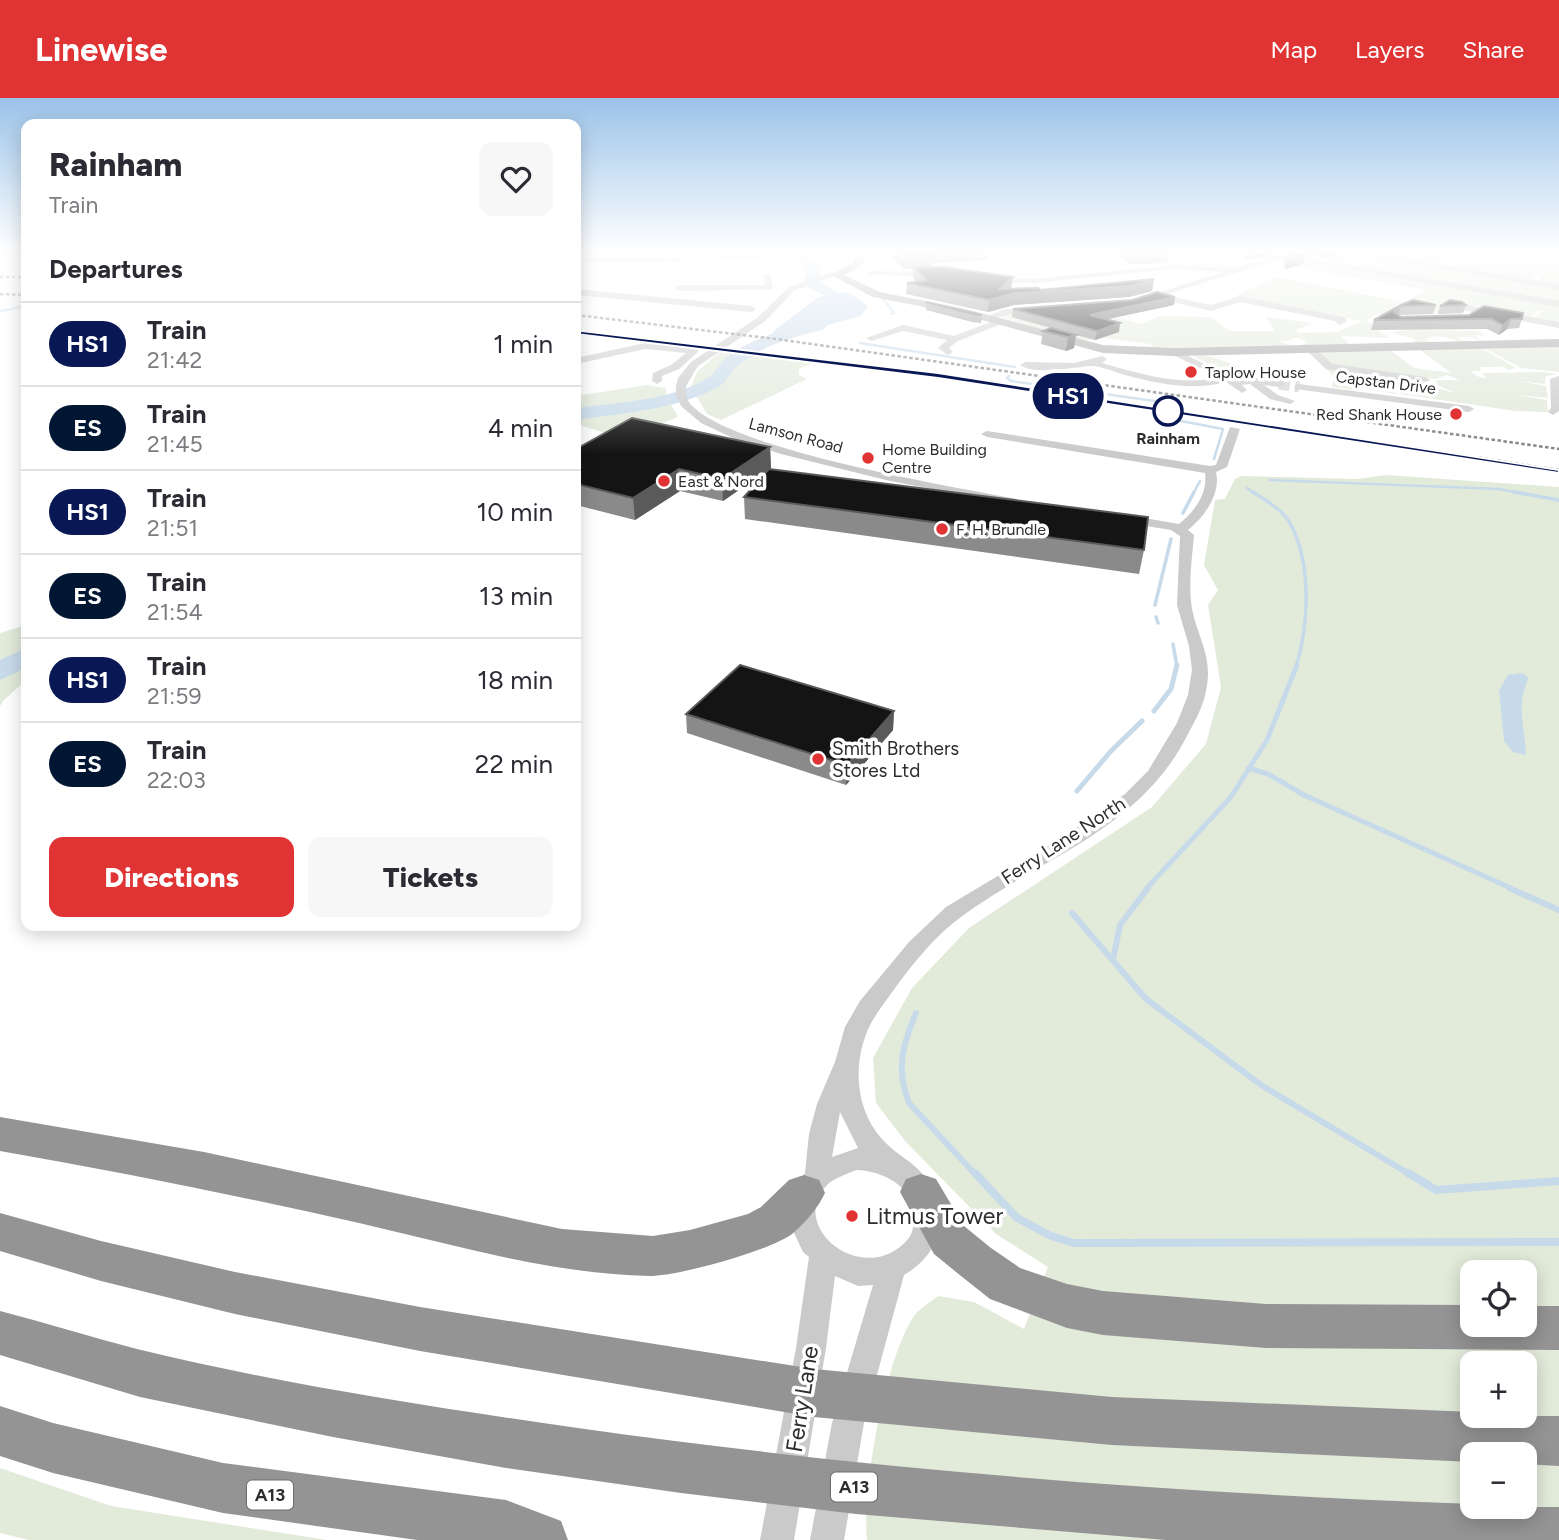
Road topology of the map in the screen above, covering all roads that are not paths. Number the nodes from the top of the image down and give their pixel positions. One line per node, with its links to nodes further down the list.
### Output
1 (760, 319): 23 (street)
2 (993, 319): 5 (main road)
3 (1340, 319): 6 (street)
4 (1529, 319): 7 (street)
5 (1001, 321): 9 (street); 12 (main road)
6 (1339, 321)
7 (1559, 325)
8 (871, 338): 9 (street)
9 (955, 339): 13 (street)
10 (1559, 343): 11 (main road)
11 (1309, 348): 14 (main road); 19 (street)
12 (1113, 350): 14 (main road); 16 (street)
13 (948, 352)
14 (1174, 352): 21 (street)
15 (581, 360): 23 (street)
16 (1092, 363): 17 (street); 21 (street)
17 (1025, 365)
18 (1559, 379): 25 (street)
19 (1425, 380)
20 (1252, 381): 21 (street); 22 (street); 26 (street)
21 (1235, 383)
22 (1279, 384)
23 (681, 386): 32 (street, Lamson Road)
24 (1299, 387): 27 (street, Capstan Drive)
25 (1558, 400): 28 (street)
26 (1290, 401)
27 (1469, 409)
28 (1553, 412)
29 (1234, 429): 31 (street)
30 (987, 434): 31 (street)
31 (1210, 470): 34 (street)
32 (1020, 503)
33 (1102, 515): 34 (street)
34 (1180, 529): 35 (street, Ferry Lane North)
35 (847, 1063): 37 (street, Ferry Lane North); 38 (street, Ferry Lane North)
36 (0, 1134): 38 (highway)
37 (907, 1179): 38 (street); 41 (street); 42 (highway)
38 (811, 1183): 40 (street)
39 (0, 1232): 45 (highway)
40 (823, 1256): 41 (street); 48 (street, Ferry Lane)
41 (892, 1268): 49 (street)
42 (1559, 1328)
43 (0, 1333): 46 (highway, A13)
44 (0, 1432): 47 (highway, A13)
45 (1559, 1441)
46 (1559, 1533)
47 (542, 1540)
48 (777, 1540)
49 (827, 1540)

